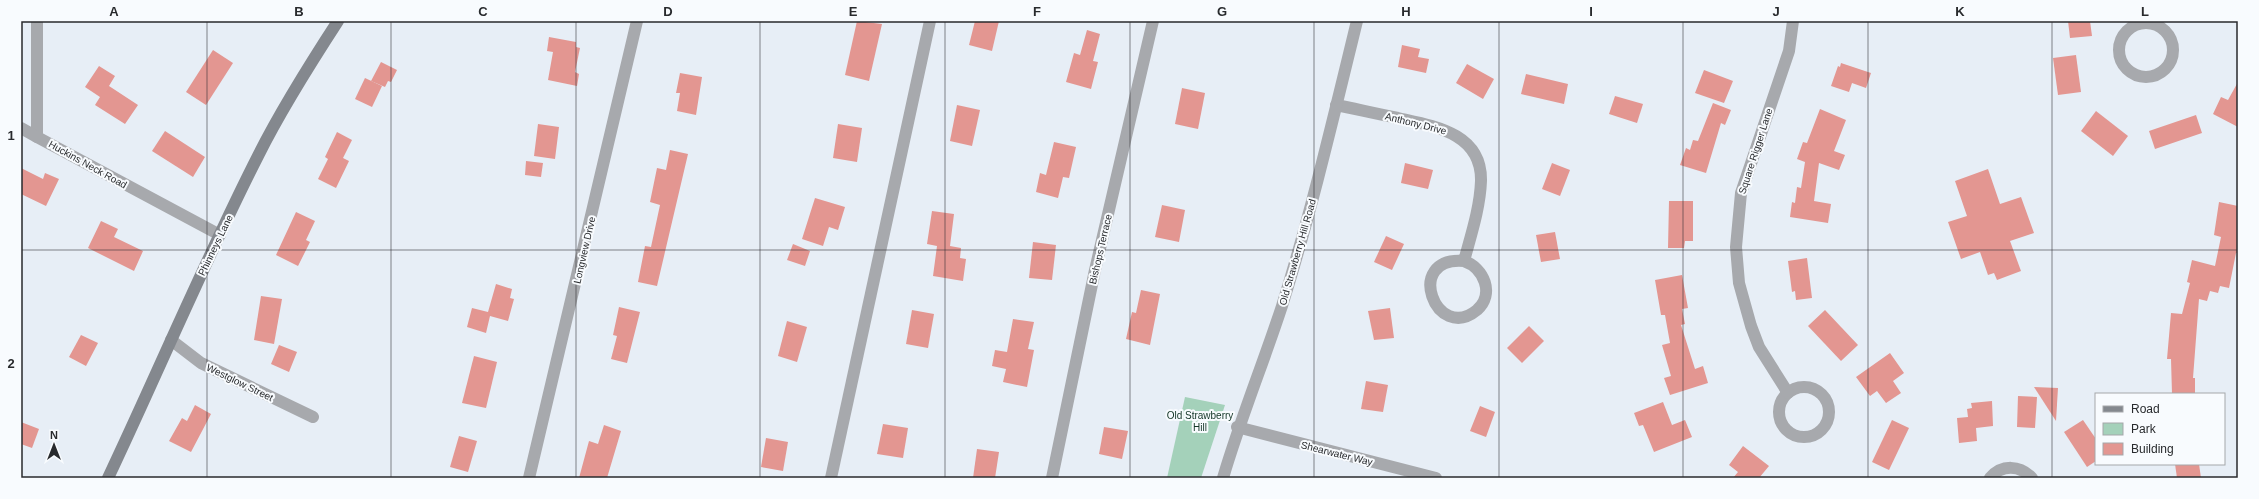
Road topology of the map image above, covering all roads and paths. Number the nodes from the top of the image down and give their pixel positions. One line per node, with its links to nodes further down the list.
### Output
1 (37, 21): 11 (street, Huckins Neck Road)
2 (338, 21): 12 (main road, Phinneys Lane)
3 (637, 21): 19 (street, Longview Drive)
4 (930, 21): 20 (street)
5 (1153, 21): 21 (street, Bishops Terrace)
6 (1357, 21): 9 (street, Old Strawberry Hill Road)
7 (1793, 21): 15 (street, Square Rigger Lane)
8 (2152, 22): 8 (street)
9 (1336, 105): 13 (street, Anthony Drive); 17 (street, Old Strawberry Hill Road)
10 (21, 128): 11 (street)
11 (37, 137): 12 (street, Huckins Neck Road)
12 (220, 235): 14 (main road, Phinneys Lane)
13 (1464, 261): 13 (street)
14 (171, 340): 16 (street, Westglow Street); 18 (main road, Phinneys Lane)
15 (1788, 393): 15 (street)
16 (313, 417)
17 (1237, 427): 22 (street, Old Strawberry Hill Road); 23 (street, Shearwater Way)
18 (108, 478)
19 (529, 478)
20 (831, 478)
21 (1052, 478)
22 (1223, 478)
23 (1436, 478)
24 (1990, 478): 25 (street)
25 (2032, 478)

